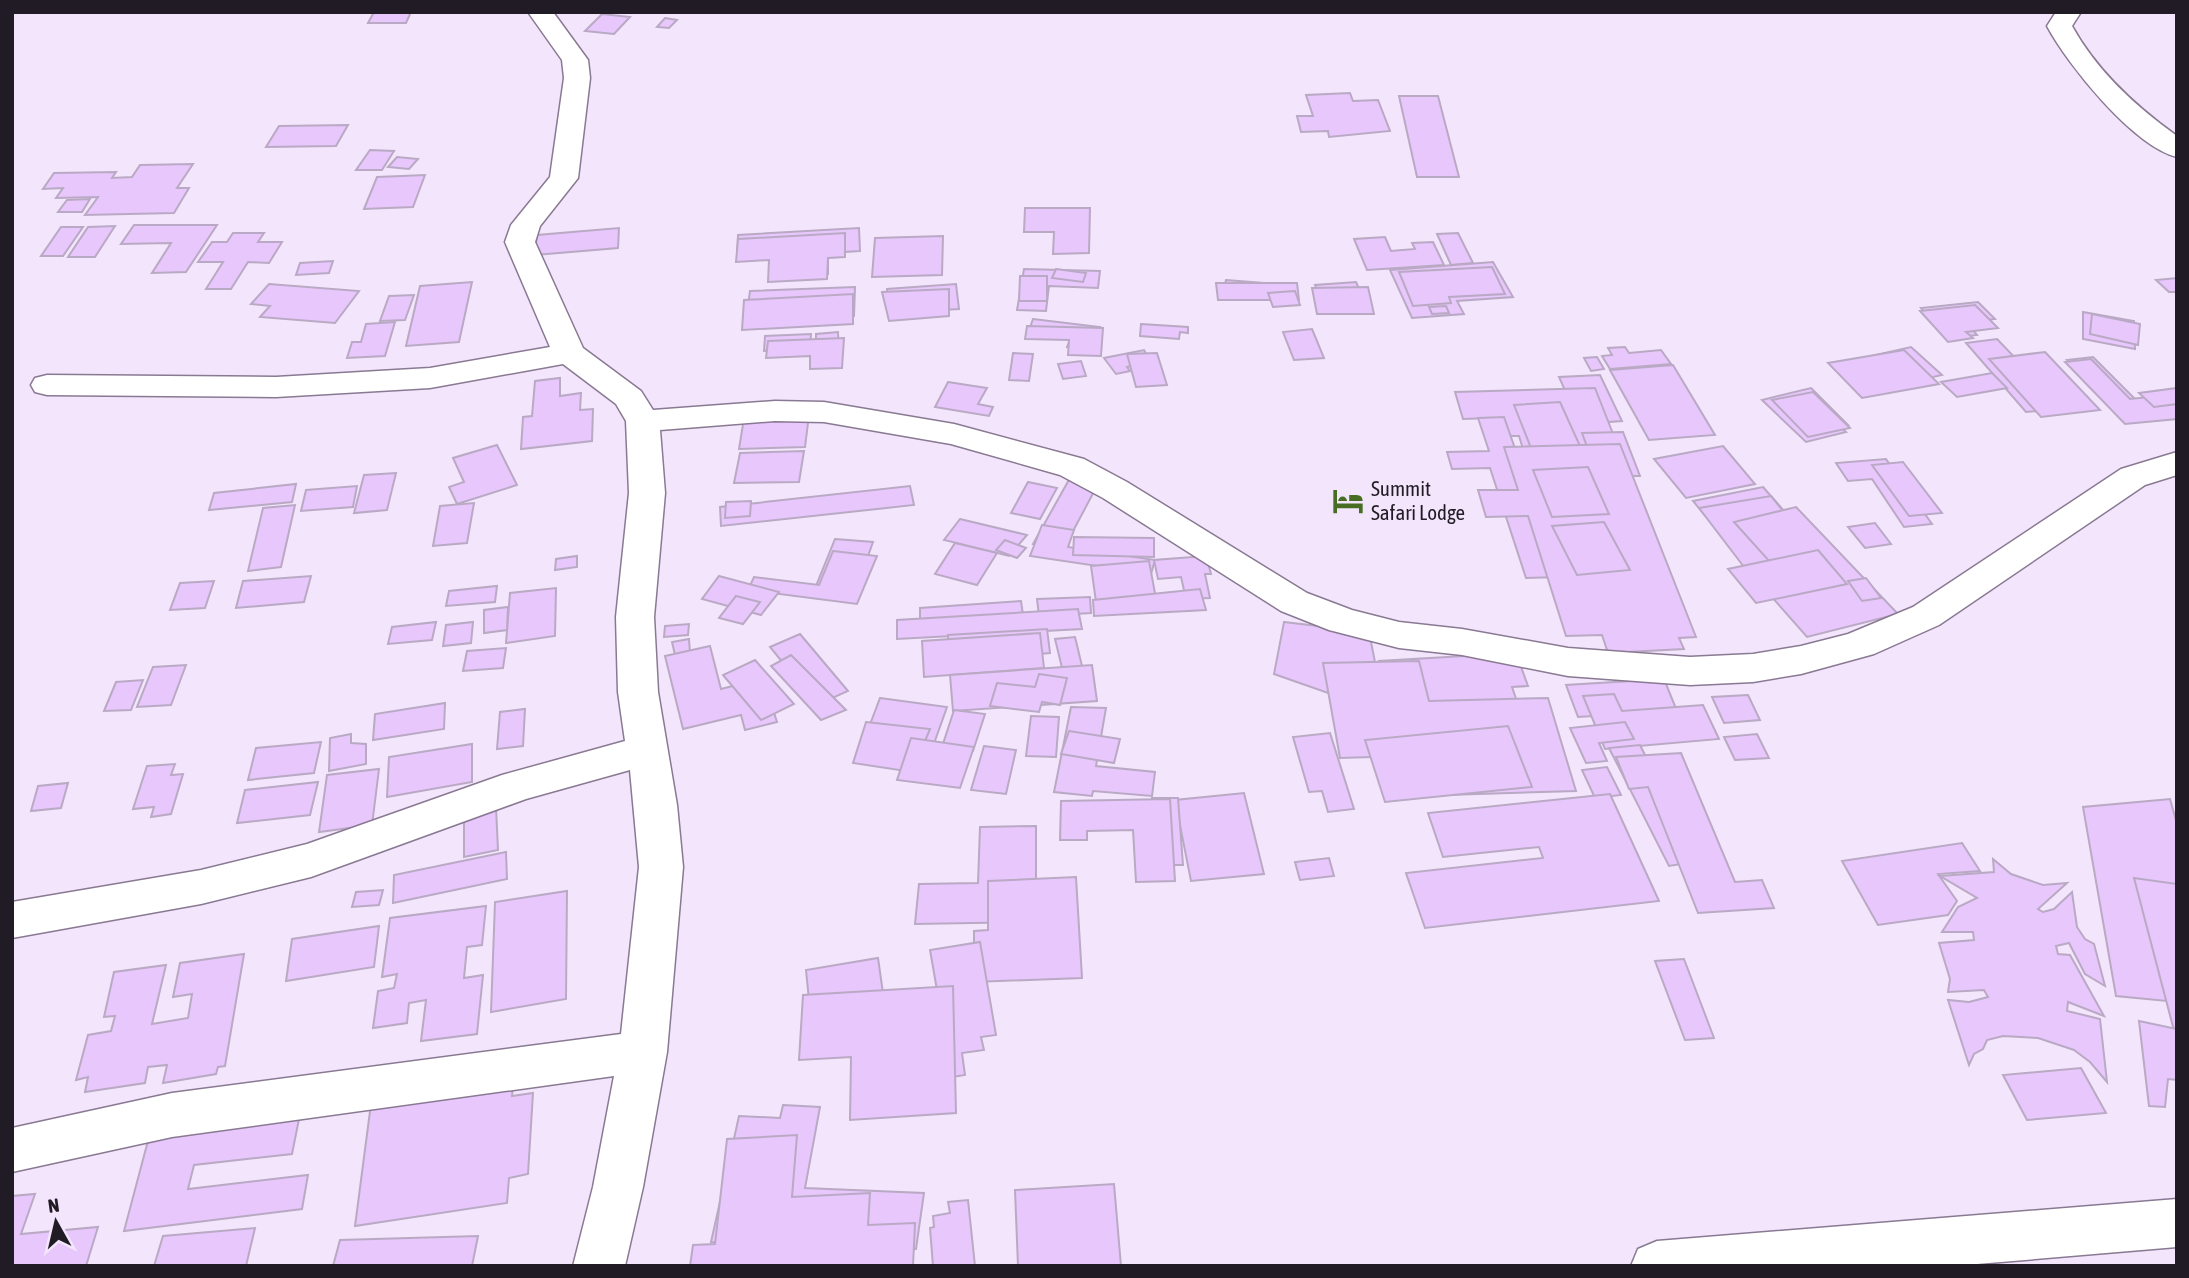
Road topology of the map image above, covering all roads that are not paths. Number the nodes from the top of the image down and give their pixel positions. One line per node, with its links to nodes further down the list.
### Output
1 (540, 12): 4 (street)
2 (2056, 18): 3 (street)
3 (2177, 149)
4 (569, 353): 5 (street); 6 (street)
5 (47, 386)
6 (643, 421): 7 (street); 8 (street)
7 (2177, 463)
8 (647, 750): 9 (street); 10 (street)
9 (12, 920)
10 (643, 1052): 11 (street); 13 (street)
11 (12, 1150)
12 (2177, 1223): 14 (street)
13 (599, 1266)
14 (1657, 1266)

